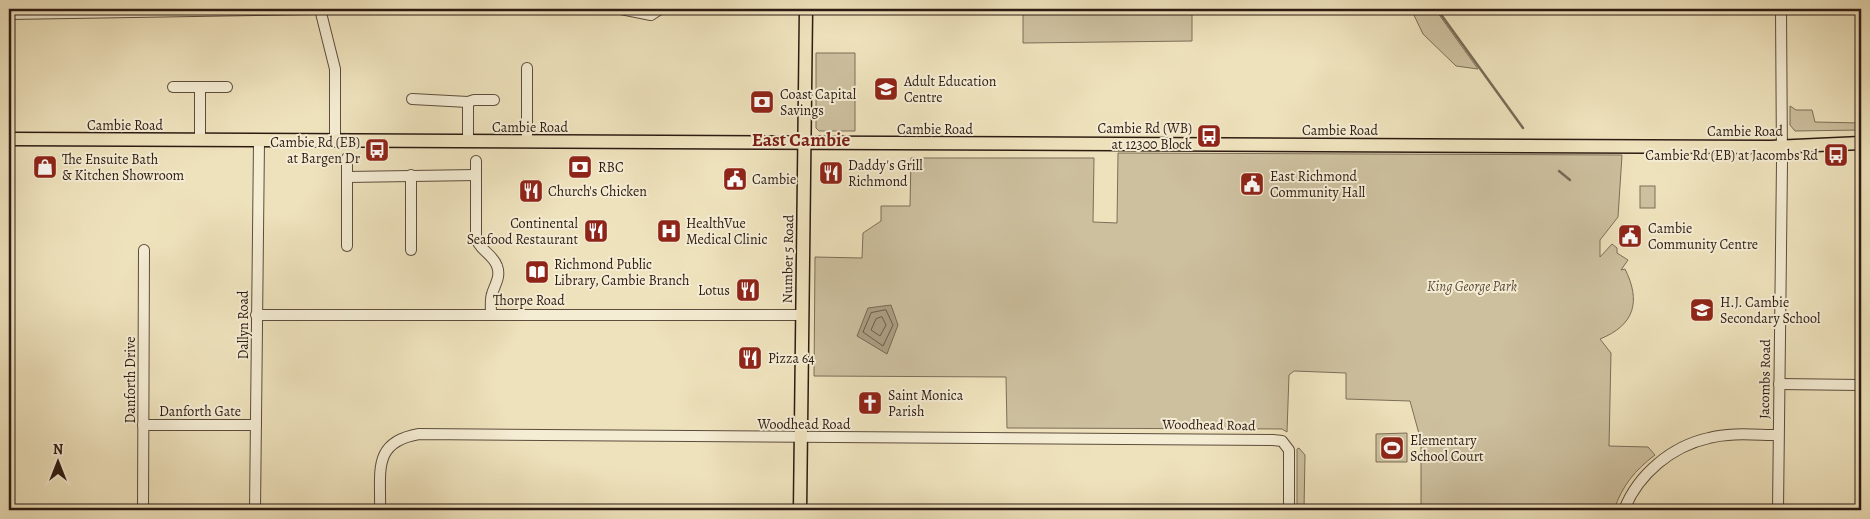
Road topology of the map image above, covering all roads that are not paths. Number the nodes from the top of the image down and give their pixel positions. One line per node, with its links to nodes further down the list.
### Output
1 (316, 9): 7 (street)
2 (320, 9): 19 (street)
3 (621, 9): 4 (street)
4 (660, 9)
5 (806, 9): 23 (main road, Number 5 Road)
6 (1781, 9): 24 (street, Jacombs Road)
7 (26, 12): 8 (street)
8 (9, 14)
9 (527, 68): 21 (street)
10 (173, 87): 11 (street)
11 (200, 87): 12 (street); 17 (street)
12 (227, 87)
13 (412, 99): 15 (street)
14 (494, 100): 15 (street)
15 (468, 102): 20 (street)
16 (9, 140): 17 (main road, Cambie Road)
17 (200, 140): 18 (main road, Cambie Road)
18 (259, 141): 19 (main road, Cambie Road); 34 (street, Dallyn Road)
19 (335, 141): 20 (main road, Cambie Road)
20 (468, 141): 21 (main road, Cambie Road)
21 (527, 142): 23 (main road, Cambie Road)
22 (1861, 143): 24 (main road, Cambie Road)
23 (805, 144): 24 (main road, Cambie Road); 35 (main road, Number 5 Road)
24 (1782, 147): 36 (street, Jacombs Road)
25 (347, 158): 29 (street)
26 (476, 161): 28 (street)
27 (411, 175): 28 (street); 29 (street); 32 (street)
28 (476, 176): 33 (street)
29 (347, 177): 30 (street)
30 (347, 246)
31 (144, 250): 38 (street, Danforth Drive)
32 (411, 250)
33 (491, 314): 34 (street, Thorpe Road); 35 (street, Thorpe Road)
34 (256, 315): 39 (street, Dallyn Road)
35 (802, 315): 41 (main road, Number 5 Road)
36 (1779, 384): 37 (street); 40 (street, Jacombs Road)
37 (1861, 385)
38 (143, 425): 39 (street, Danforth Gate); 42 (street, Danforth Drive)
39 (256, 425): 43 (street, Dallyn Road)
40 (1778, 435): 47 (street); 48 (street, Jacombs Road)
41 (802, 438): 44 (street, Woodhead Road); 45 (main road, Number 5 Road); 46 (street, Woodhead Road)
42 (143, 510)
43 (255, 510)
44 (380, 510)
45 (800, 510)
46 (1289, 510)
47 (1624, 510)
48 (1778, 510)

